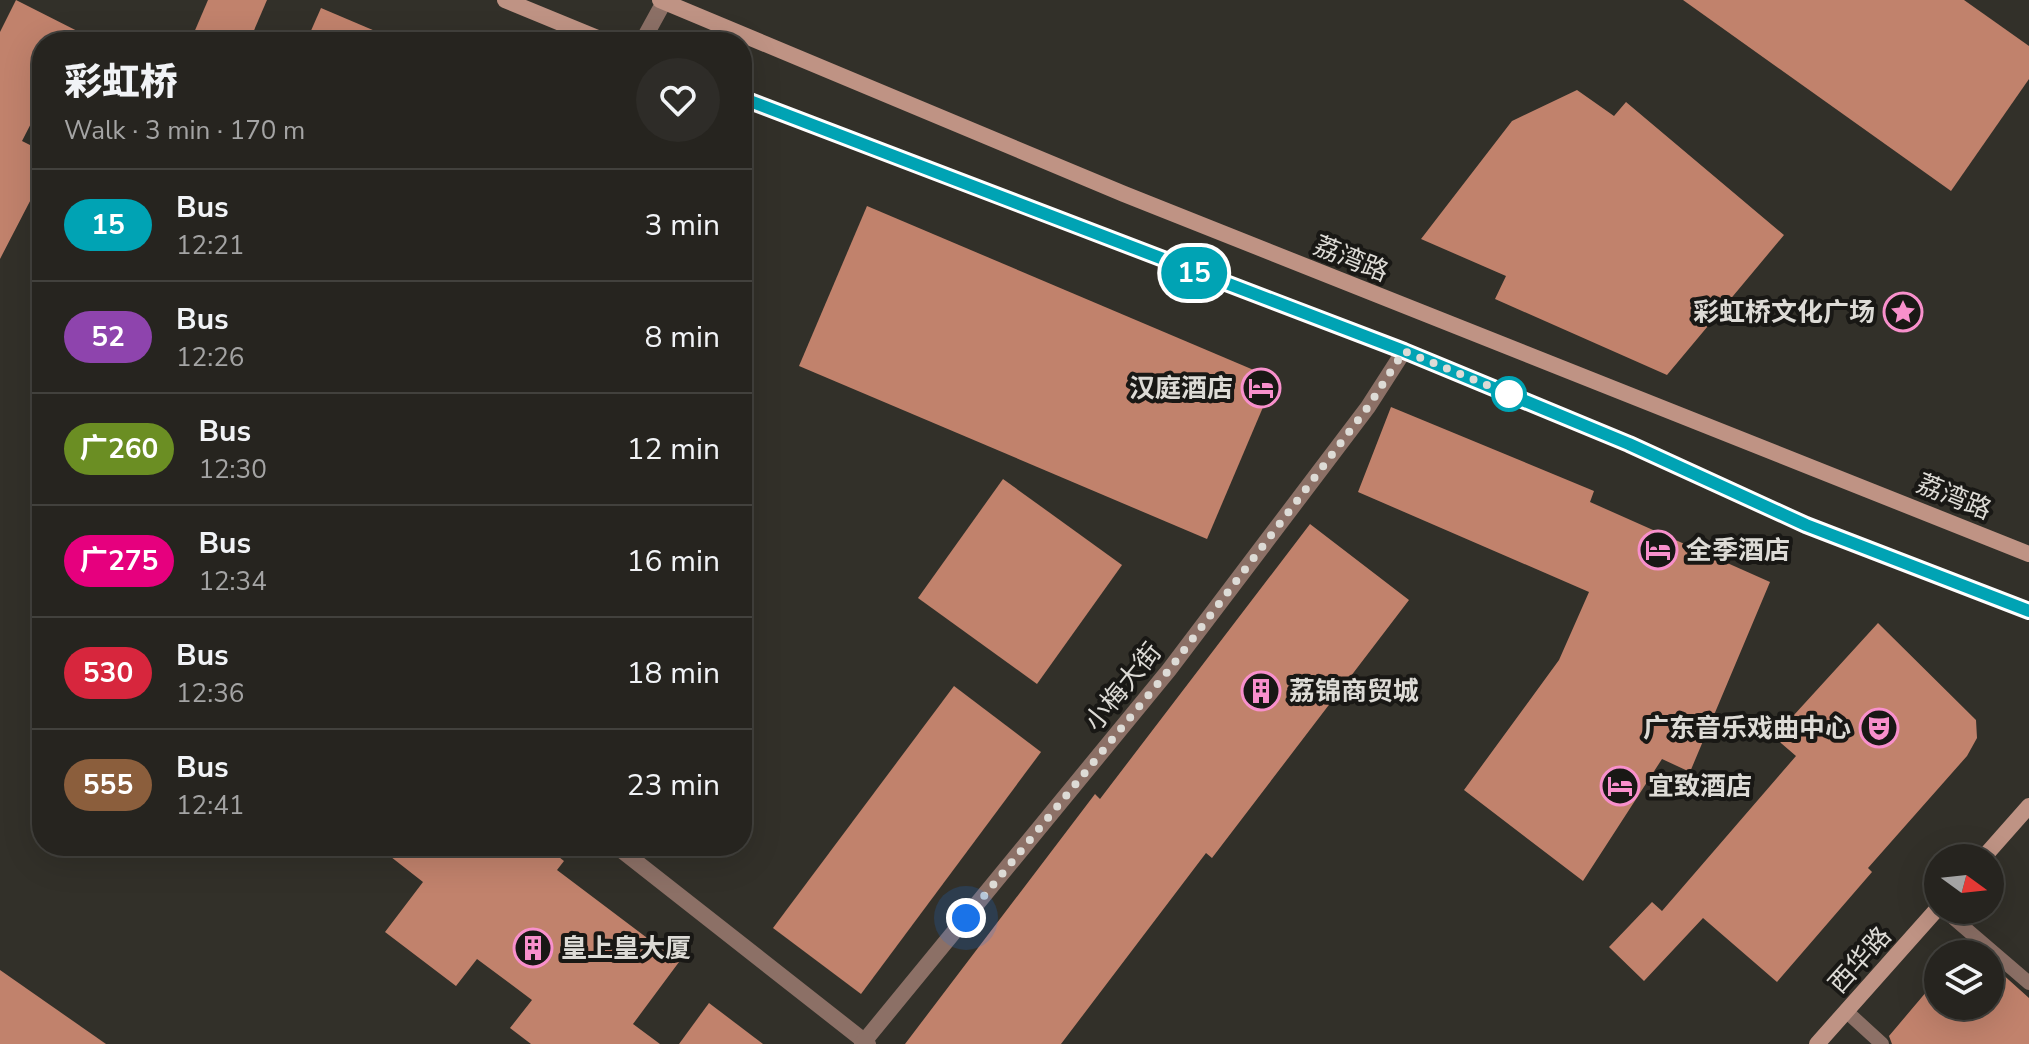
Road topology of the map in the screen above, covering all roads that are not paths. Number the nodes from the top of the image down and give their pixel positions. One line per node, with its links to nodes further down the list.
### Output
1 (505, 0): 3 (main road)
2 (662, 1): 4 (street); 5 (main road, 荔湾路)
3 (583, 32)
4 (647, 32)
5 (736, 32)
6 (752, 39): 9 (main road, 荔湾路)
7 (752, 102): 8 (main road)
8 (1404, 351): 10 (main road); 18 (street, 小梅大街)
9 (2029, 554)
10 (2029, 611)
11 (2029, 806): 12 (main road)
12 (1995, 844)
13 (629, 856): 18 (street)
14 (1927, 924): 17 (main road, 西华路)
15 (1959, 924): 16 (lane)
16 (2029, 983)
17 (1846, 1011): 19 (main road, 西华路); 20 (lane)
18 (865, 1043)
19 (1817, 1044)
20 (1882, 1044)

